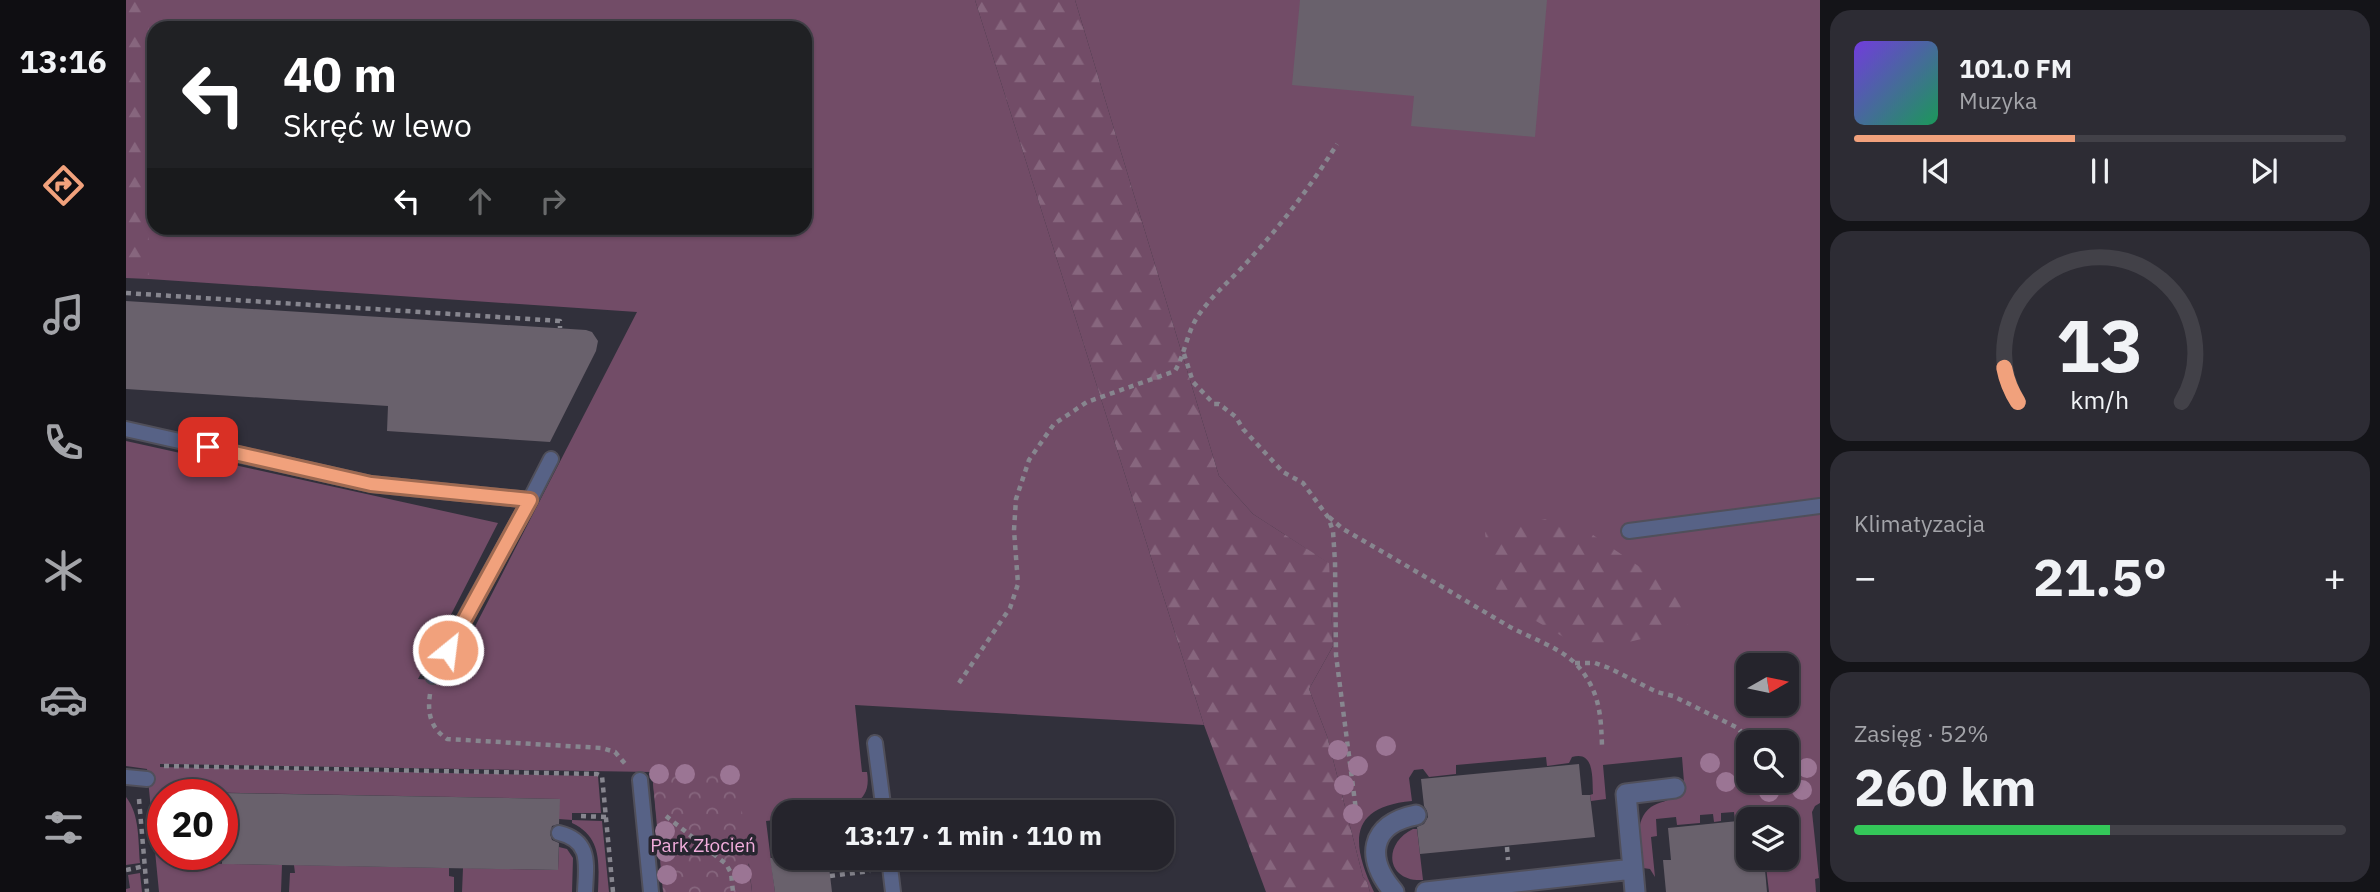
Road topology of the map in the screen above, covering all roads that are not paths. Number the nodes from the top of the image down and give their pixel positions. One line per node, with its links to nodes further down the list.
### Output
1 (126, 429): 3 (lane)
2 (551, 459): 3 (lane)
3 (530, 500): 6 (lane)
4 (1820, 506): 5 (lane)
5 (1629, 531)
6 (433, 676)
7 (875, 743): 10 (lane)
8 (640, 780): 16 (lane)
9 (1675, 788): 13 (street)
10 (882, 800)
11 (1416, 815): 18 (street)
12 (559, 833): 15 (lane)
13 (1633, 869): 19 (street); 20 (street)
14 (890, 870): 17 (lane)
15 (585, 892)
16 (651, 892)
17 (893, 892)
18 (1394, 892)
19 (1426, 892)
20 (1635, 892)

